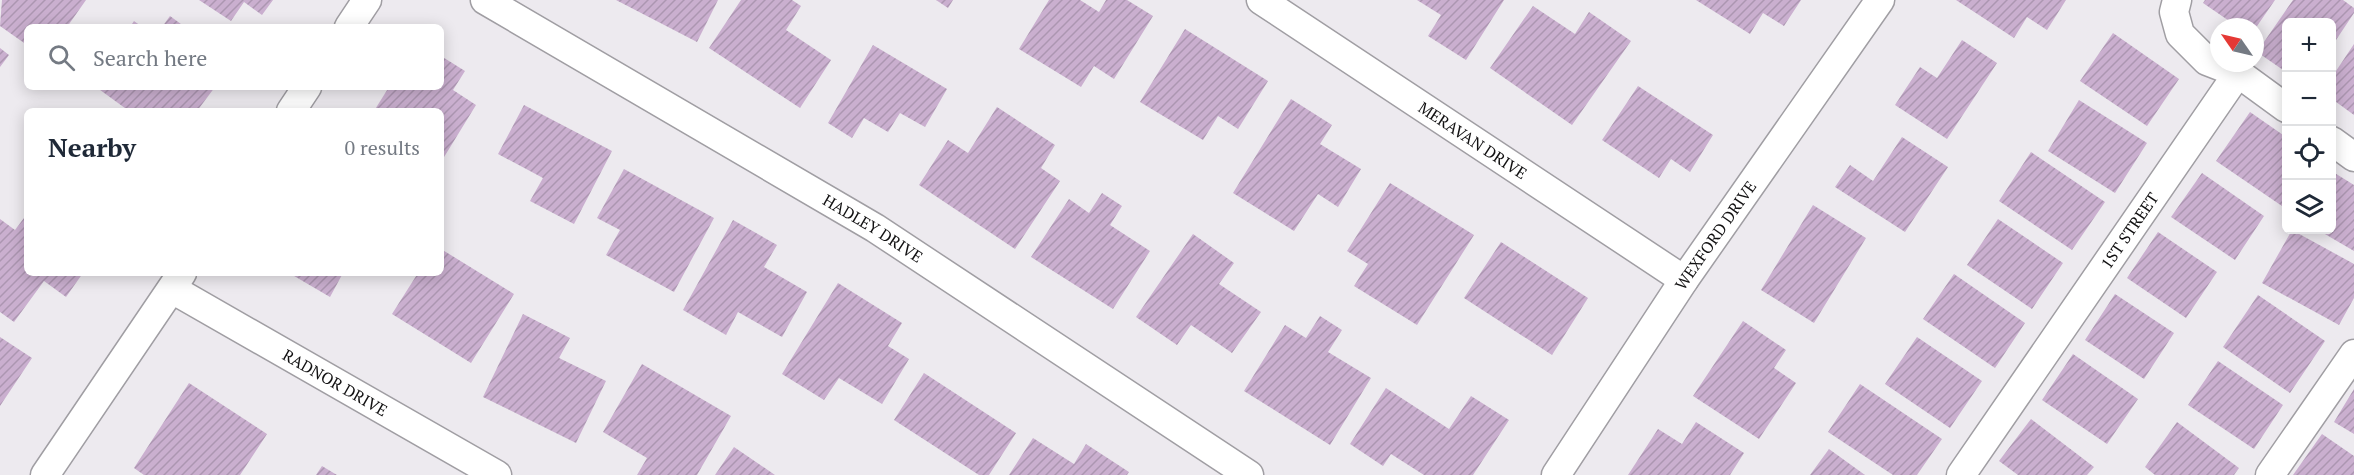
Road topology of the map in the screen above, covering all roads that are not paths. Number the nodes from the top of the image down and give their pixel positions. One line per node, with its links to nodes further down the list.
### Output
1 (367, 0): 6 (street)
2 (485, 0): 18 (street, HADLEY DRIVE)
3 (1261, 0): 13 (street, MERAVAN DRIVE)
4 (1880, 0): 13 (street, WEXFORD DRIVE)
5 (2177, 0): 7 (street)
6 (351, 24)
7 (2238, 73): 9 (street); 20 (street, 1ST STREET)
8 (305, 90): 10 (street)
9 (2282, 105)
10 (293, 108)
11 (2336, 144): 12 (street)
12 (2354, 157)
13 (1684, 280): 19 (street, WEXFORD DRIVE)
14 (177, 281): 16 (street); 17 (street, RADNOR DRIVE)
15 (2354, 354): 21 (street)
16 (45, 475)
17 (497, 475)
18 (1249, 475)
19 (1556, 475)
20 (1961, 475)
21 (2270, 475)

